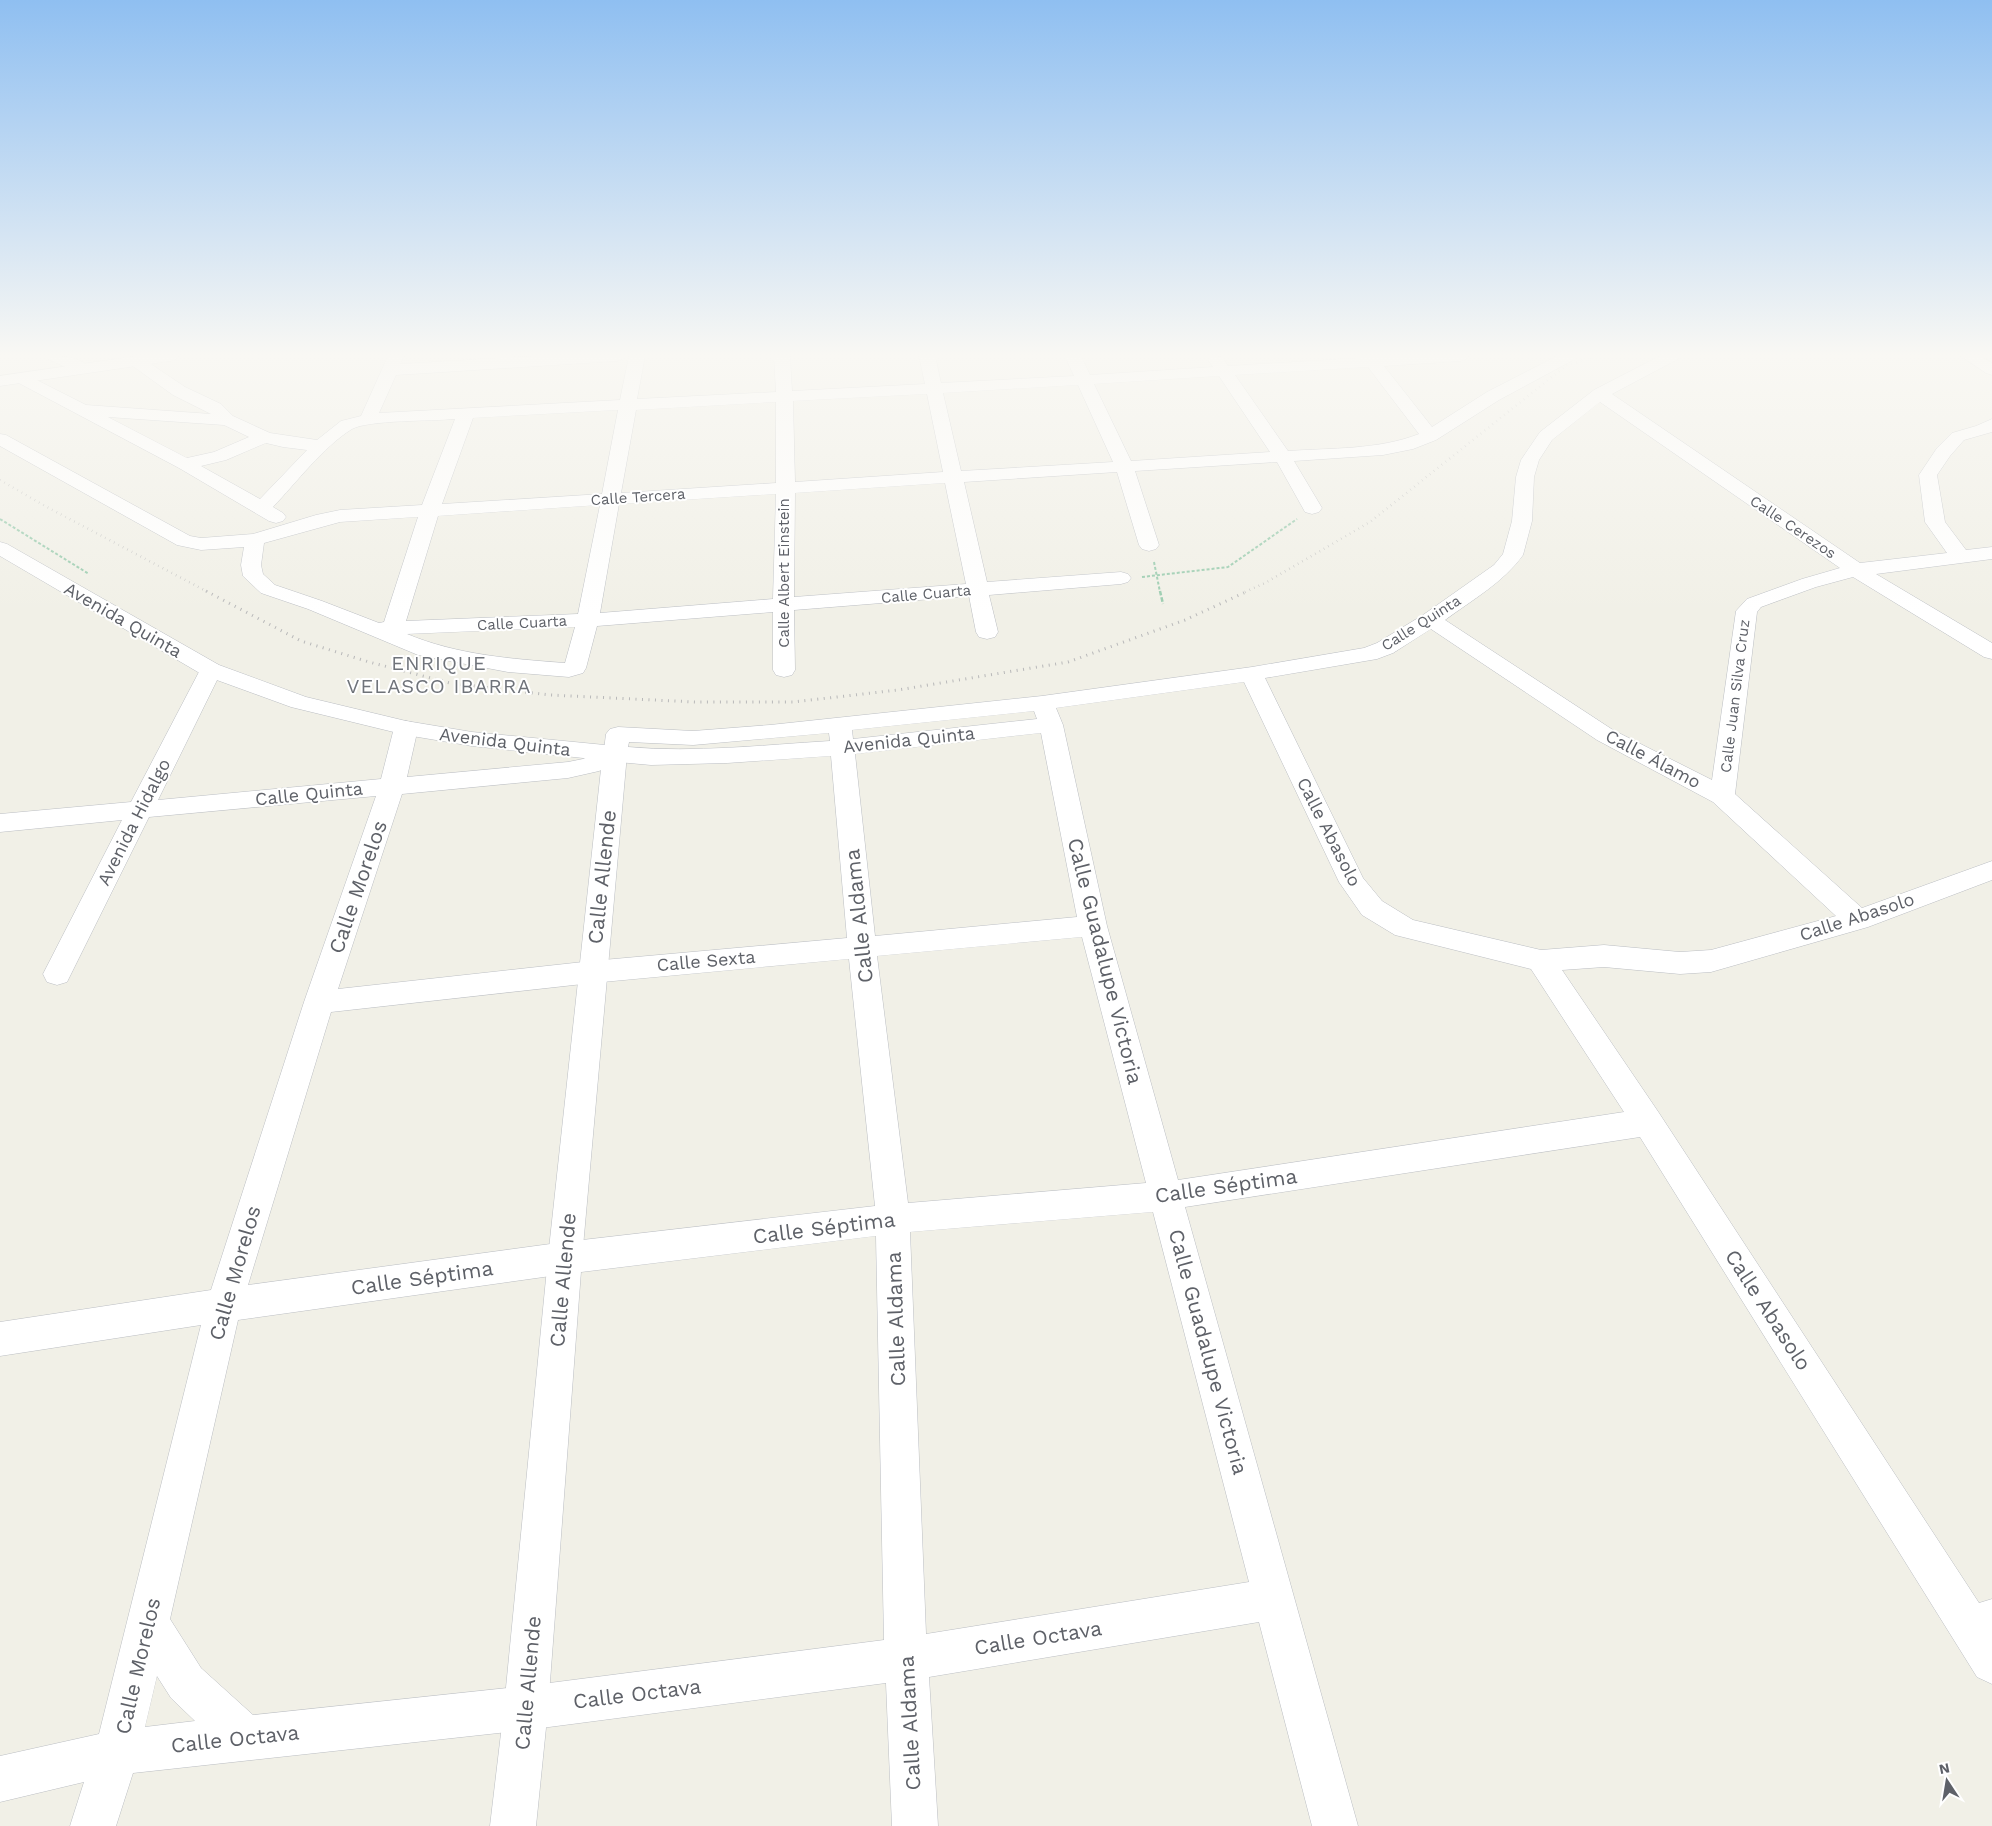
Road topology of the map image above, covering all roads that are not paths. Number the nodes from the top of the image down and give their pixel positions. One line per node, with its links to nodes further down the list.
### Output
1 (4, 441): 27 (street)
2 (142, 441): 18 (street)
3 (254, 441): 18 (street)
4 (279, 441): 16 (street)
5 (327, 441): 16 (street)
6 (456, 441): 25 (street)
7 (621, 441): 22 (street)
8 (785, 441): 21 (street, Calle Albert Einstein)
9 (944, 441): 20 (street)
10 (1113, 441): 19 (street)
11 (1272, 441): 17 (street)
12 (1417, 441): 17 (street, Calle Tercera)
13 (1543, 441): 37 (street, Calle Quinta)
14 (1669, 441): 32 (street, Calle Cerezos)
15 (1952, 441): 31 (street)
16 (321, 446): 23 (street)
17 (1283, 457): 19 (street, Calle Tercera); 24 (street)
18 (185, 464): 23 (street)
19 (1124, 466): 20 (street, Calle Tercera); 28 (street)
20 (952, 477): 21 (street, Calle Tercera); 34 (street)
21 (785, 487): 22 (street, Calle Tercera); 35 (street, Calle Albert Einstein)
22 (611, 499): 25 (street, Calle Tercera); 36 (street)
23 (262, 508): 26 (street)
24 (1312, 508)
25 (430, 510): 26 (street, Calle Tercera); 38 (street)
26 (323, 519): 27 (street, Calle Tercera)
27 (255, 540): 38 (street, Calle Cuarta)
28 (1149, 545)
29 (0, 548): 41 (street, Avenida Quinta)
30 (1988, 556): 31 (street, Calle Juan Silva Cruz)
31 (1961, 557): 32 (street, Calle Juan Silva Cruz)
32 (1856, 570): 40 (street, Calle Cerezos); 49 (street, Calle Juan Silva Cruz)
33 (1120, 578): 34 (street, Calle Cuarta)
34 (977, 590): 35 (street, Calle Cuarta); 39 (street)
35 (782, 605): 36 (street, Calle Cuarta); 42 (street, Calle Albert Einstein)
36 (588, 620): 38 (street, Calle Cuarta); 38 (street)
37 (1431, 620): 43 (street, Calle Quinta); 49 (street, Calle Álamo)
38 (383, 629)
39 (987, 632)
40 (1992, 652)
41 (211, 670): 45 (street, Avenida Quinta); 50 (street, Avenida Hidalgo)
42 (784, 670)
43 (1252, 674): 44 (street, Calle Quinta); 56 (street, Calle Abasolo)
44 (1046, 714): 46 (street, Avenida Quinta); 54 (street, Calle Guadalupe Victoria)
45 (406, 728): 47 (street, Avenida Quinta); 48 (street, Calle Morelos)
46 (841, 736): 47 (street, Avenida Quinta); 55 (street, Calle Aldama)
47 (616, 744): 48 (street, Calle Quinta); 57 (street, Calle Allende)
48 (392, 786): 50 (street, Calle Quinta); 59 (street, Calle Morelos)
49 (1722, 796): 53 (street, Calle Álamo)
50 (139, 810): 51 (street, Calle Quinta); 58 (street, Avenida Hidalgo)
51 (0, 823)
52 (1992, 870): 53 (street, Calle Abasolo)
53 (1858, 920): 56 (street, Calle Abasolo)
54 (1093, 926): 55 (street, Calle Sexta); 61 (street, Calle Guadalupe Victoria)
55 (862, 946): 57 (street, Calle Sexta); 62 (street, Calle Aldama)
56 (1541, 961): 60 (street, Calle Abasolo)
57 (592, 972): 59 (street, Calle Sexta); 63 (street, Calle Allende)
58 (57, 974)
59 (319, 1002): 64 (street, Calle Morelos)
60 (1648, 1122): 61 (street, Calle Séptima); 68 (street, Calle Abasolo)
61 (1165, 1196): 62 (street, Calle Séptima); 66 (street, Calle Guadalupe Victoria)
62 (893, 1219): 63 (street, Calle Séptima); 69 (street, Calle Aldama)
63 (565, 1258): 64 (street, Calle Séptima); 71 (street, Calle Allende)
64 (224, 1304): 65 (street, Calle Séptima); 67 (street, Calle Morelos)
65 (0, 1339)
66 (1274, 1599): 69 (street, Calle Octava); 78 (street, Calle Guadalupe Victoria)
67 (148, 1623): 72 (street); 73 (street, Calle Morelos)
68 (1981, 1623): 70 (street, Calle Abasolo)
69 (906, 1659): 71 (street, Calle Octava); 77 (street, Calle Aldama)
70 (1992, 1662)
71 (526, 1708): 72 (street, Calle Octava); 76 (street, Calle Allende)
72 (245, 1738): 73 (street, Calle Octava)
73 (117, 1752): 74 (street, Calle Octava); 75 (street, Calle Morelos)
74 (0, 1779)
75 (93, 1826)
76 (514, 1826)
77 (914, 1826)
78 (1335, 1826)

